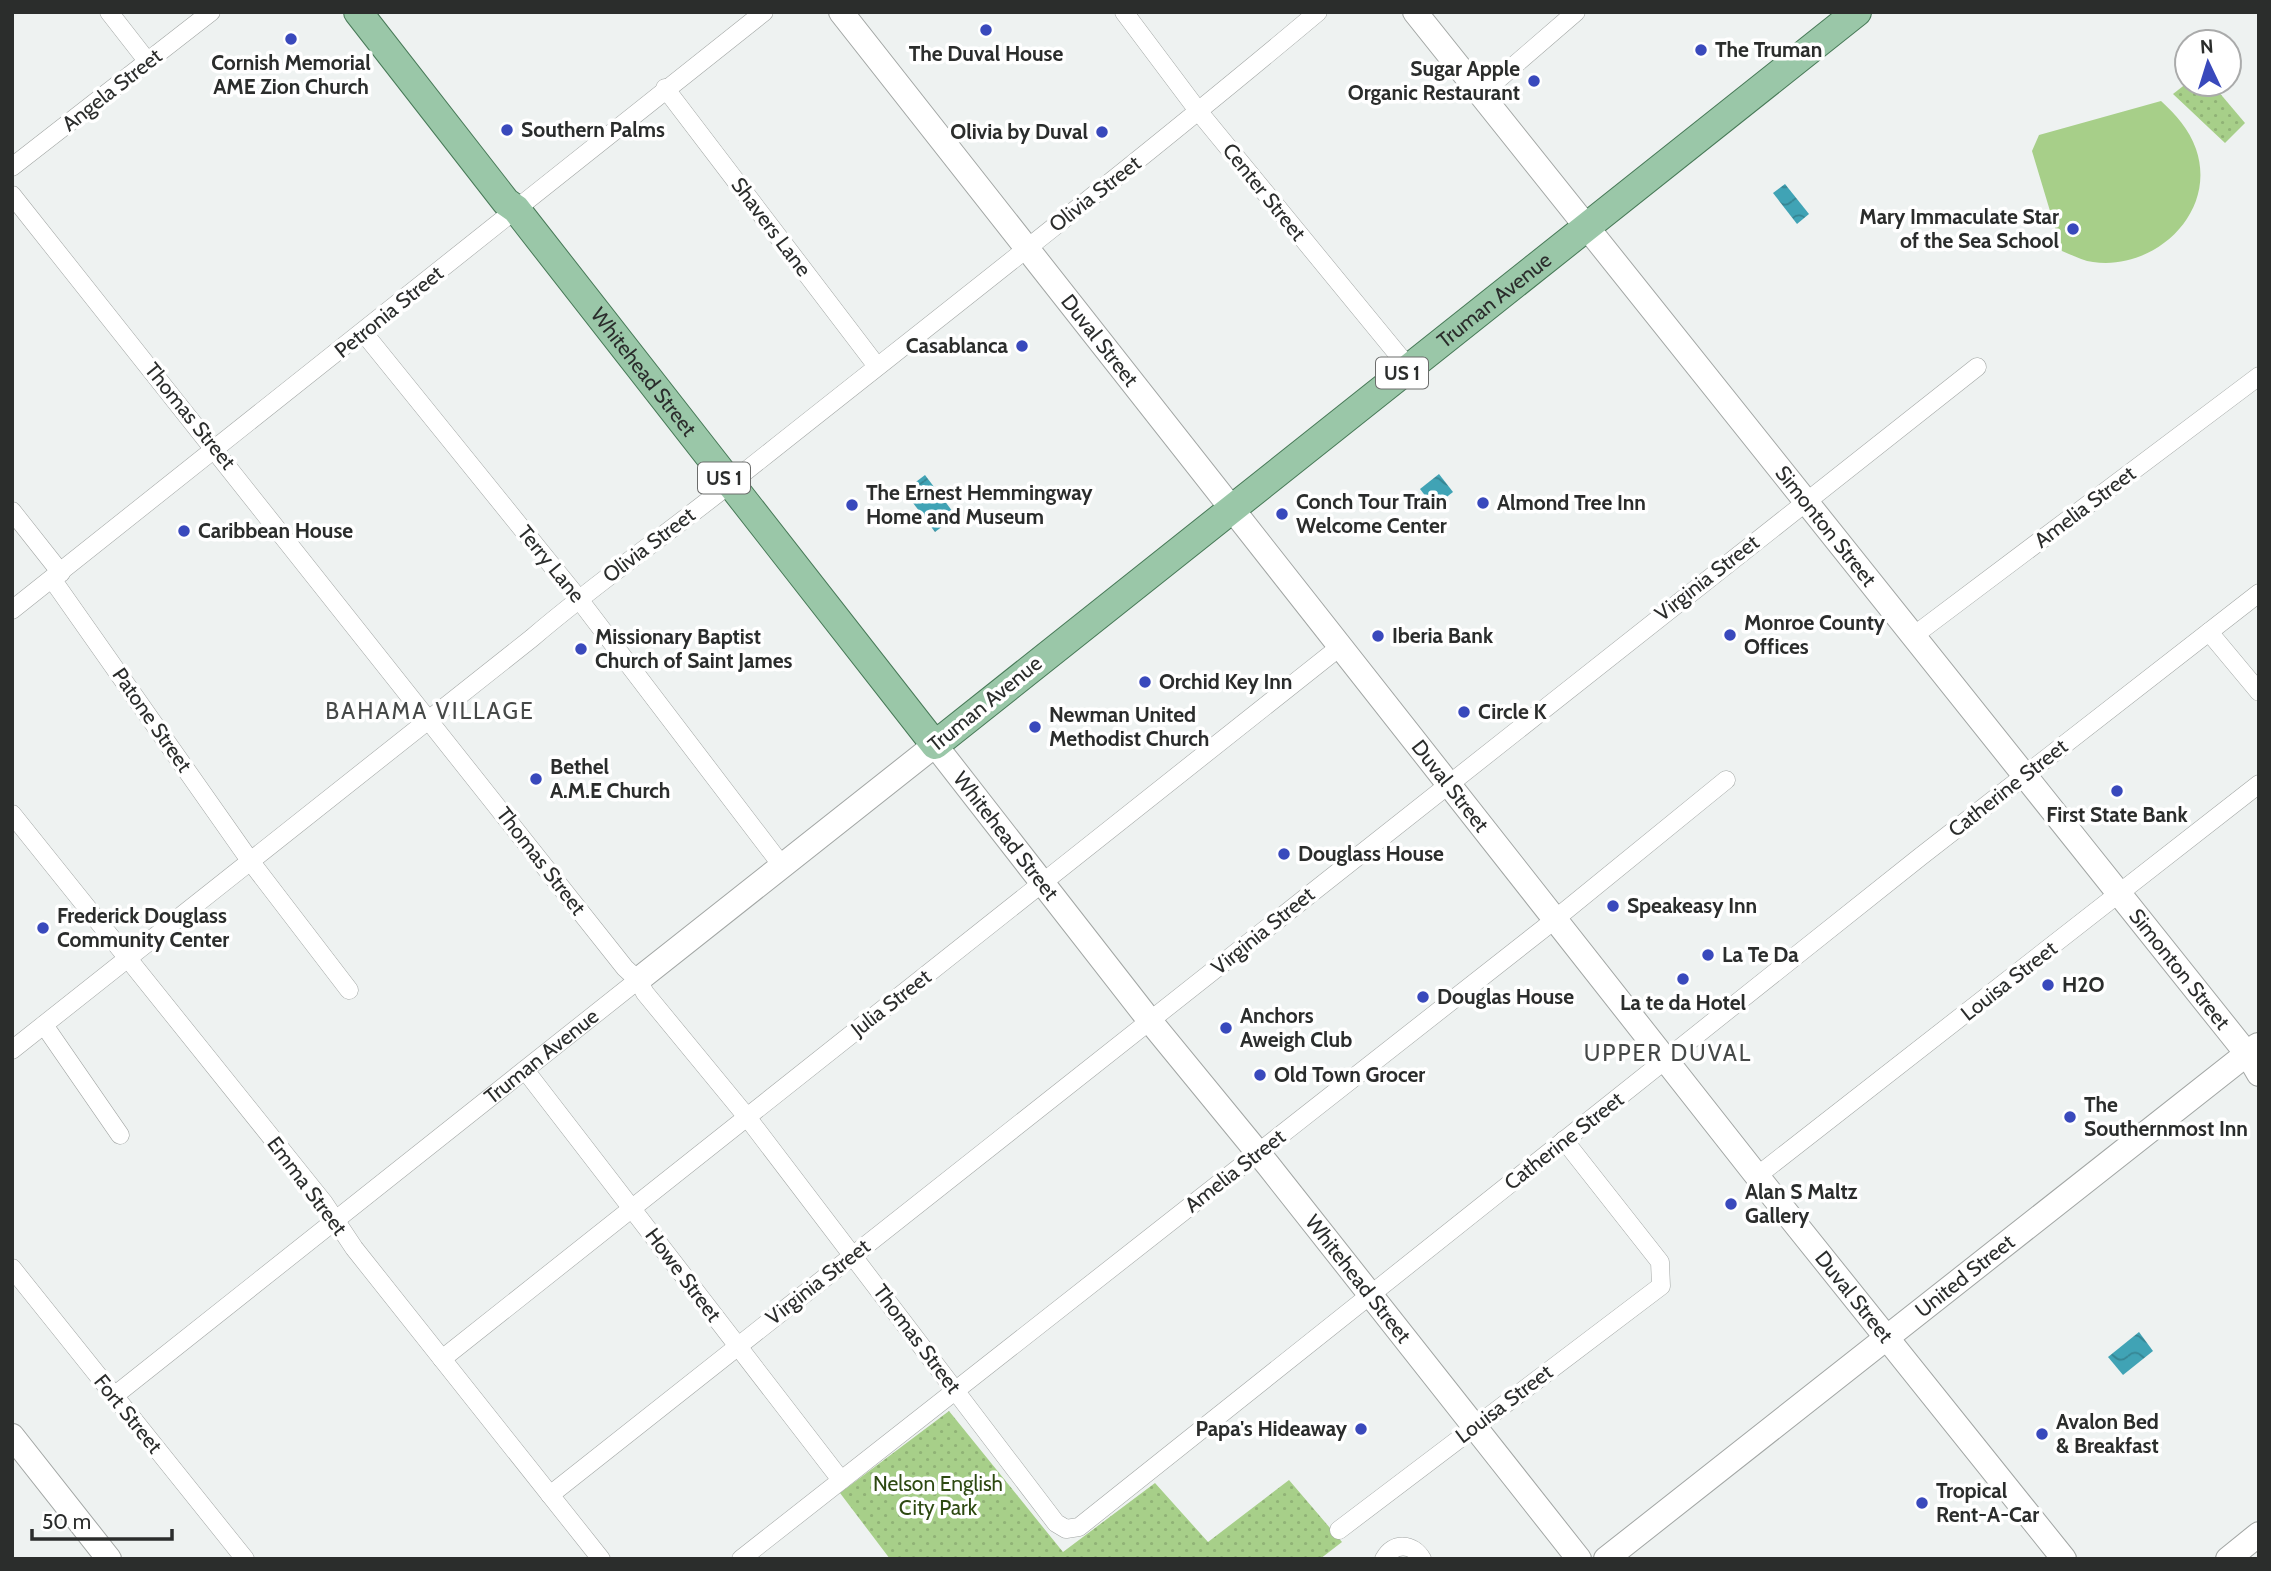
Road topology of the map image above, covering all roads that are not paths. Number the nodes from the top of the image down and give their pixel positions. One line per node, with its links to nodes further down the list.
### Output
1 (109, 12): 11 (street)
2 (211, 12): 11 (street, Angela Street)
3 (358, 12): 17 (main road, Whitehead Street / US 1)
4 (764, 12): 12 (street, Petronia Street)
5 (841, 12): 19 (street, Duval Street)
6 (1124, 12): 14 (street, Center Street)
7 (1318, 12): 14 (street, Olivia Street)
8 (1415, 12): 13 (street, Simonton Street)
9 (1576, 12): 13 (street)
10 (1857, 12): 18 (main road, Truman Avenue / US 1)
11 (148, 62): 15 (street, Angela Street)
12 (665, 88): 17 (street, Petronia Street); 21 (street, Shavers Lane)
13 (1480, 95): 18 (street, Simonton Street)
14 (1199, 112): 19 (street, Olivia Street); 22 (street, Center Street)
15 (12, 167)
16 (12, 195): 25 (street, Thomas Street)
17 (516, 209): 20 (street, Petronia Street); 26 (main road, Whitehead Street / US 1)
18 (1586, 226): 22 (main road, Truman Avenue / US 1); 27 (street, Simonton Street)
19 (1026, 247): 21 (street, Olivia Street); 28 (street, Duval Street)
20 (363, 332): 25 (street, Petronia Street); 32 (street, Terry Lane)
21 (876, 365): 26 (street, Olivia Street)
22 (1409, 368): 28 (main road, Truman Avenue / US 1)
23 (1977, 368): 27 (street, Virginia Street)
24 (2259, 376): 35 (street, Amelia Street)
25 (217, 450): 30 (street, Petronia Street); 38 (street, Thomas Street)
26 (729, 484): 32 (street, Olivia Street); 39 (main road, Whitehead Street / US 1)
27 (1807, 500): 35 (street, Simonton Street); 42 (street, Virginia Street)
28 (1233, 508): 36 (street, Duval Street); 39 (main road, Truman Avenue / US 1)
29 (12, 511): 30 (street, Patone Street)
30 (57, 576): 33 (street, Petronia Street); 45 (street, Patone Street)
31 (2259, 593): 34 (street, Catherine Street)
32 (578, 598): 38 (street, Olivia Street); 46 (street, Terry Lane)
33 (12, 610)
34 (2209, 632): 37 (street); 40 (street, Catherine Street)
35 (1912, 637): 40 (street, Simonton Street)
36 (1341, 646): 42 (street, Duval Street); 47 (street, Julia Street)
37 (2259, 692)
38 (430, 719): 45 (street, Olivia Street); 51 (street, Thomas Street)
39 (935, 745): 46 (street, Truman Avenue); 47 (street, Whitehead Street)
40 (2025, 776): 48 (street, Simonton Street); 56 (street, Catherine Street)
41 (1726, 780): 49 (street, Amelia Street)
42 (1448, 784): 49 (street, Duval Street); 53 (street, Virginia Street)
43 (2259, 784): 48 (street, Louisa Street)
44 (12, 814): 50 (street, Emma Street)
45 (251, 862): 50 (street, Olivia Street); 52 (street, Patone Street)
46 (783, 867): 51 (street, Truman Avenue)
47 (1043, 882): 53 (street, Whitehead Street); 59 (street, Julia Street)
48 (2120, 895): 57 (street, Simonton Street); 63 (street, Louisa Street)
49 (1556, 919): 56 (street, Duval Street); 62 (street, Amelia Street)
50 (128, 958): 54 (street, Olivia Street); 65 (street, Emma Street)
51 (638, 980): 58 (street, Truman Avenue); 59 (street, Thomas Street)
52 (349, 990)
53 (1150, 1021): 62 (street, Whitehead Street); 66 (street, Virginia Street)
54 (44, 1025): 55 (street, Olivia Street); 60 (street)
55 (12, 1050)
56 (1667, 1058): 61 (street, Catherine Street); 63 (street, Duval Street)
57 (2255, 1058): 69 (street, United Street)
58 (525, 1070): 64 (street, Howe Street); 65 (street, Truman Avenue)
59 (747, 1117): 64 (street, Julia Street); 66 (street, Thomas Street)
60 (120, 1135)
61 (1564, 1140): 68 (street, Catherine Street); 74 (street, Louisa Street)
62 (1259, 1153): 68 (street, Whitehead Street); 72 (street, Amelia Street)
63 (1758, 1176): 69 (street, Duval Street)
64 (632, 1208): 70 (street, Howe Street); 71 (street, Julia Street)
65 (335, 1221): 71 (street, Emma Street); 73 (street, Truman Avenue)
66 (853, 1255): 70 (street, Virginia Street); 72 (street, Thomas Street)
67 (12, 1268): 73 (street, Fort Street)
68 (1371, 1294): 74 (street, Whitehead Street); 78 (street, Catherine Street)
69 (1888, 1336): 88 (street, United Street); 89 (street, Duval Street)
70 (737, 1347): 76 (street, Howe Street); 77 (street, Virginia Street)
71 (442, 1359): 77 (street, Emma Street)
72 (957, 1391): 76 (street, Amelia Street); 78 (street, Thomas Street)
73 (114, 1396): 82 (street, Fort Street)
74 (1472, 1427): 79 (street, Louisa Street); 87 (street, Whitehead Street)
75 (12, 1436): 81 (street)
76 (841, 1480): 84 (street, Amelia Street)
77 (550, 1495): 83 (street, Emma Street)
78 (1066, 1529)
79 (1339, 1530)
80 (2259, 1534): 90 (street)
81 (109, 1559)
82 (245, 1559)
83 (601, 1559)
84 (741, 1559)
85 (1384, 1559): 86 (street)
86 (1422, 1559)
87 (1579, 1559)
88 (1606, 1559)
89 (2064, 1559)
90 (2228, 1559)

